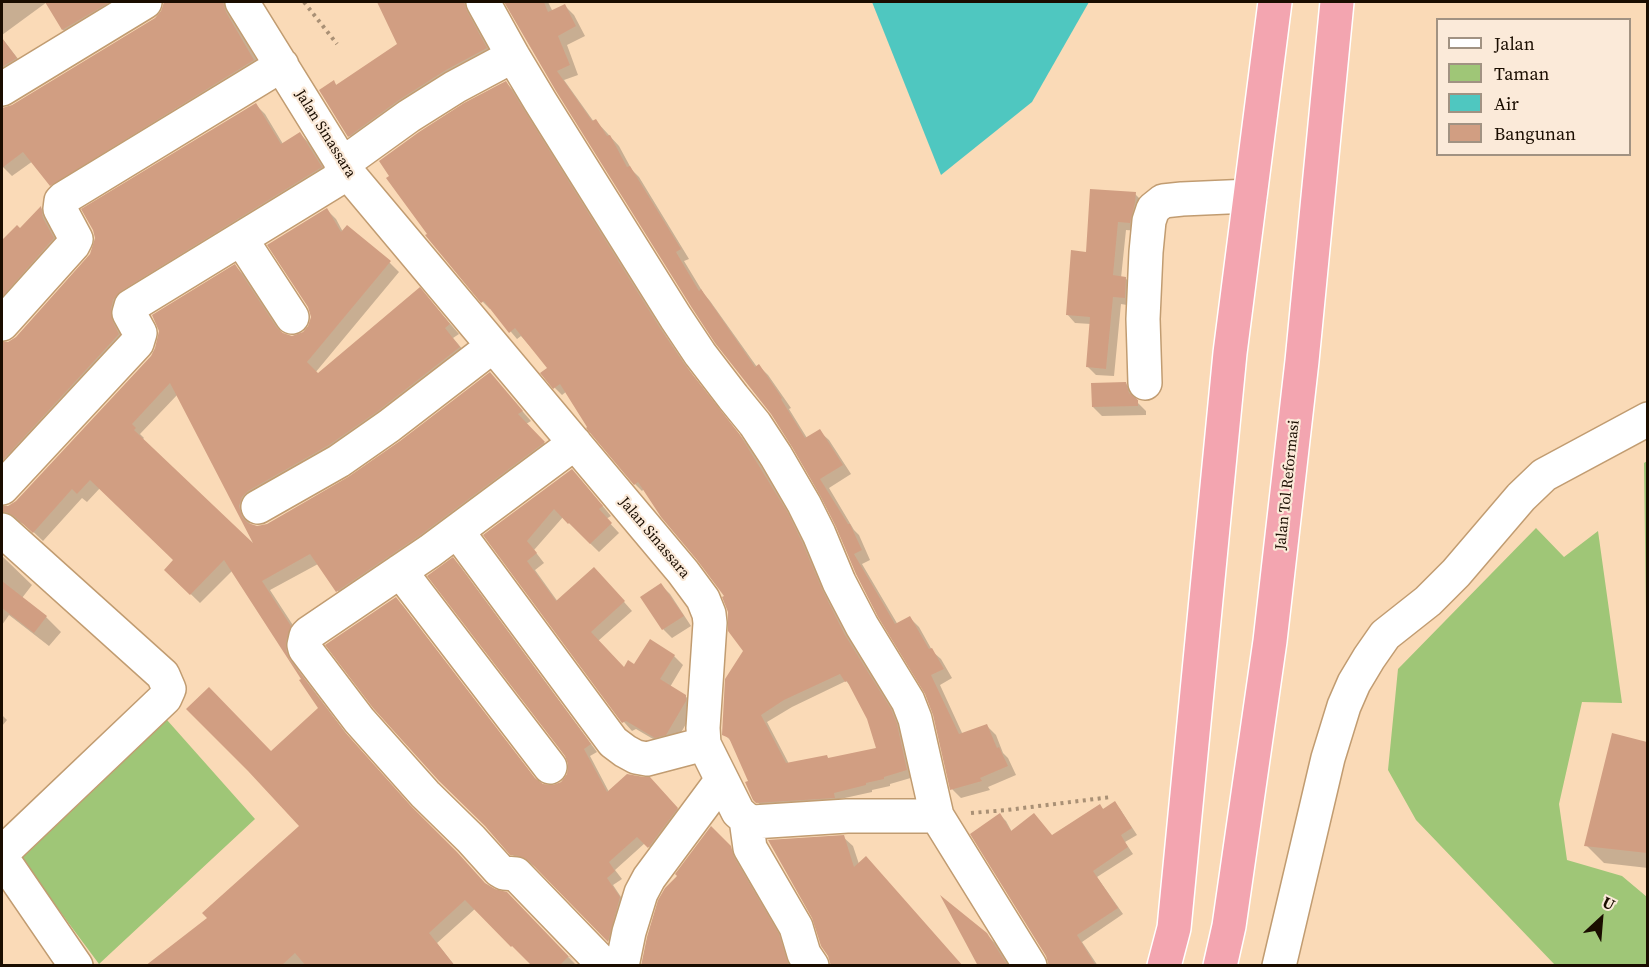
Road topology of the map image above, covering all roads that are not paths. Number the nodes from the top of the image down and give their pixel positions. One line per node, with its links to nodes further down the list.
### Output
1 (145, 2): 8 (street)
2 (242, 2): 7 (street, Jalan Sinassara)
3 (483, 2): 6 (street)
4 (1275, 2): 10 (highway)
5 (1337, 2): 36 (highway, Jalan Tol Reformasi)
6 (513, 56): 9 (street); 26 (street)
7 (282, 65): 9 (street, Jalan Sinassara); 13 (street)
8 (2, 89)
9 (345, 169): 11 (street); 14 (street, Jalan Sinassara)
10 (1250, 196): 15 (street); 35 (highway)
11 (241, 239): 12 (street); 18 (street)
12 (292, 316)
13 (2, 324)
14 (493, 346): 17 (street, Jalan Sinassara); 19 (street)
15 (1145, 383)
16 (1647, 419): 37 (street)
17 (575, 443): 21 (street); 23 (street, Jalan Sinassara)
18 (2, 488)
19 (258, 507)
20 (2, 530): 28 (street)
21 (457, 531): 22 (street); 23 (street)
22 (400, 571): 24 (street); 31 (street)
23 (704, 744): 25 (street, Jalan Sinassara)
24 (550, 767)
25 (721, 781): 27 (street, Jalan Sinassara); 32 (street)
26 (938, 816): 27 (street); 34 (street)
27 (746, 819): 33 (street)
28 (2, 853)
29 (2, 858): 30 (street)
30 (76, 966)
31 (605, 966)
32 (622, 966)
33 (812, 966)
34 (1030, 966)
35 (1164, 966)
36 (1220, 966)
37 (1279, 966)

